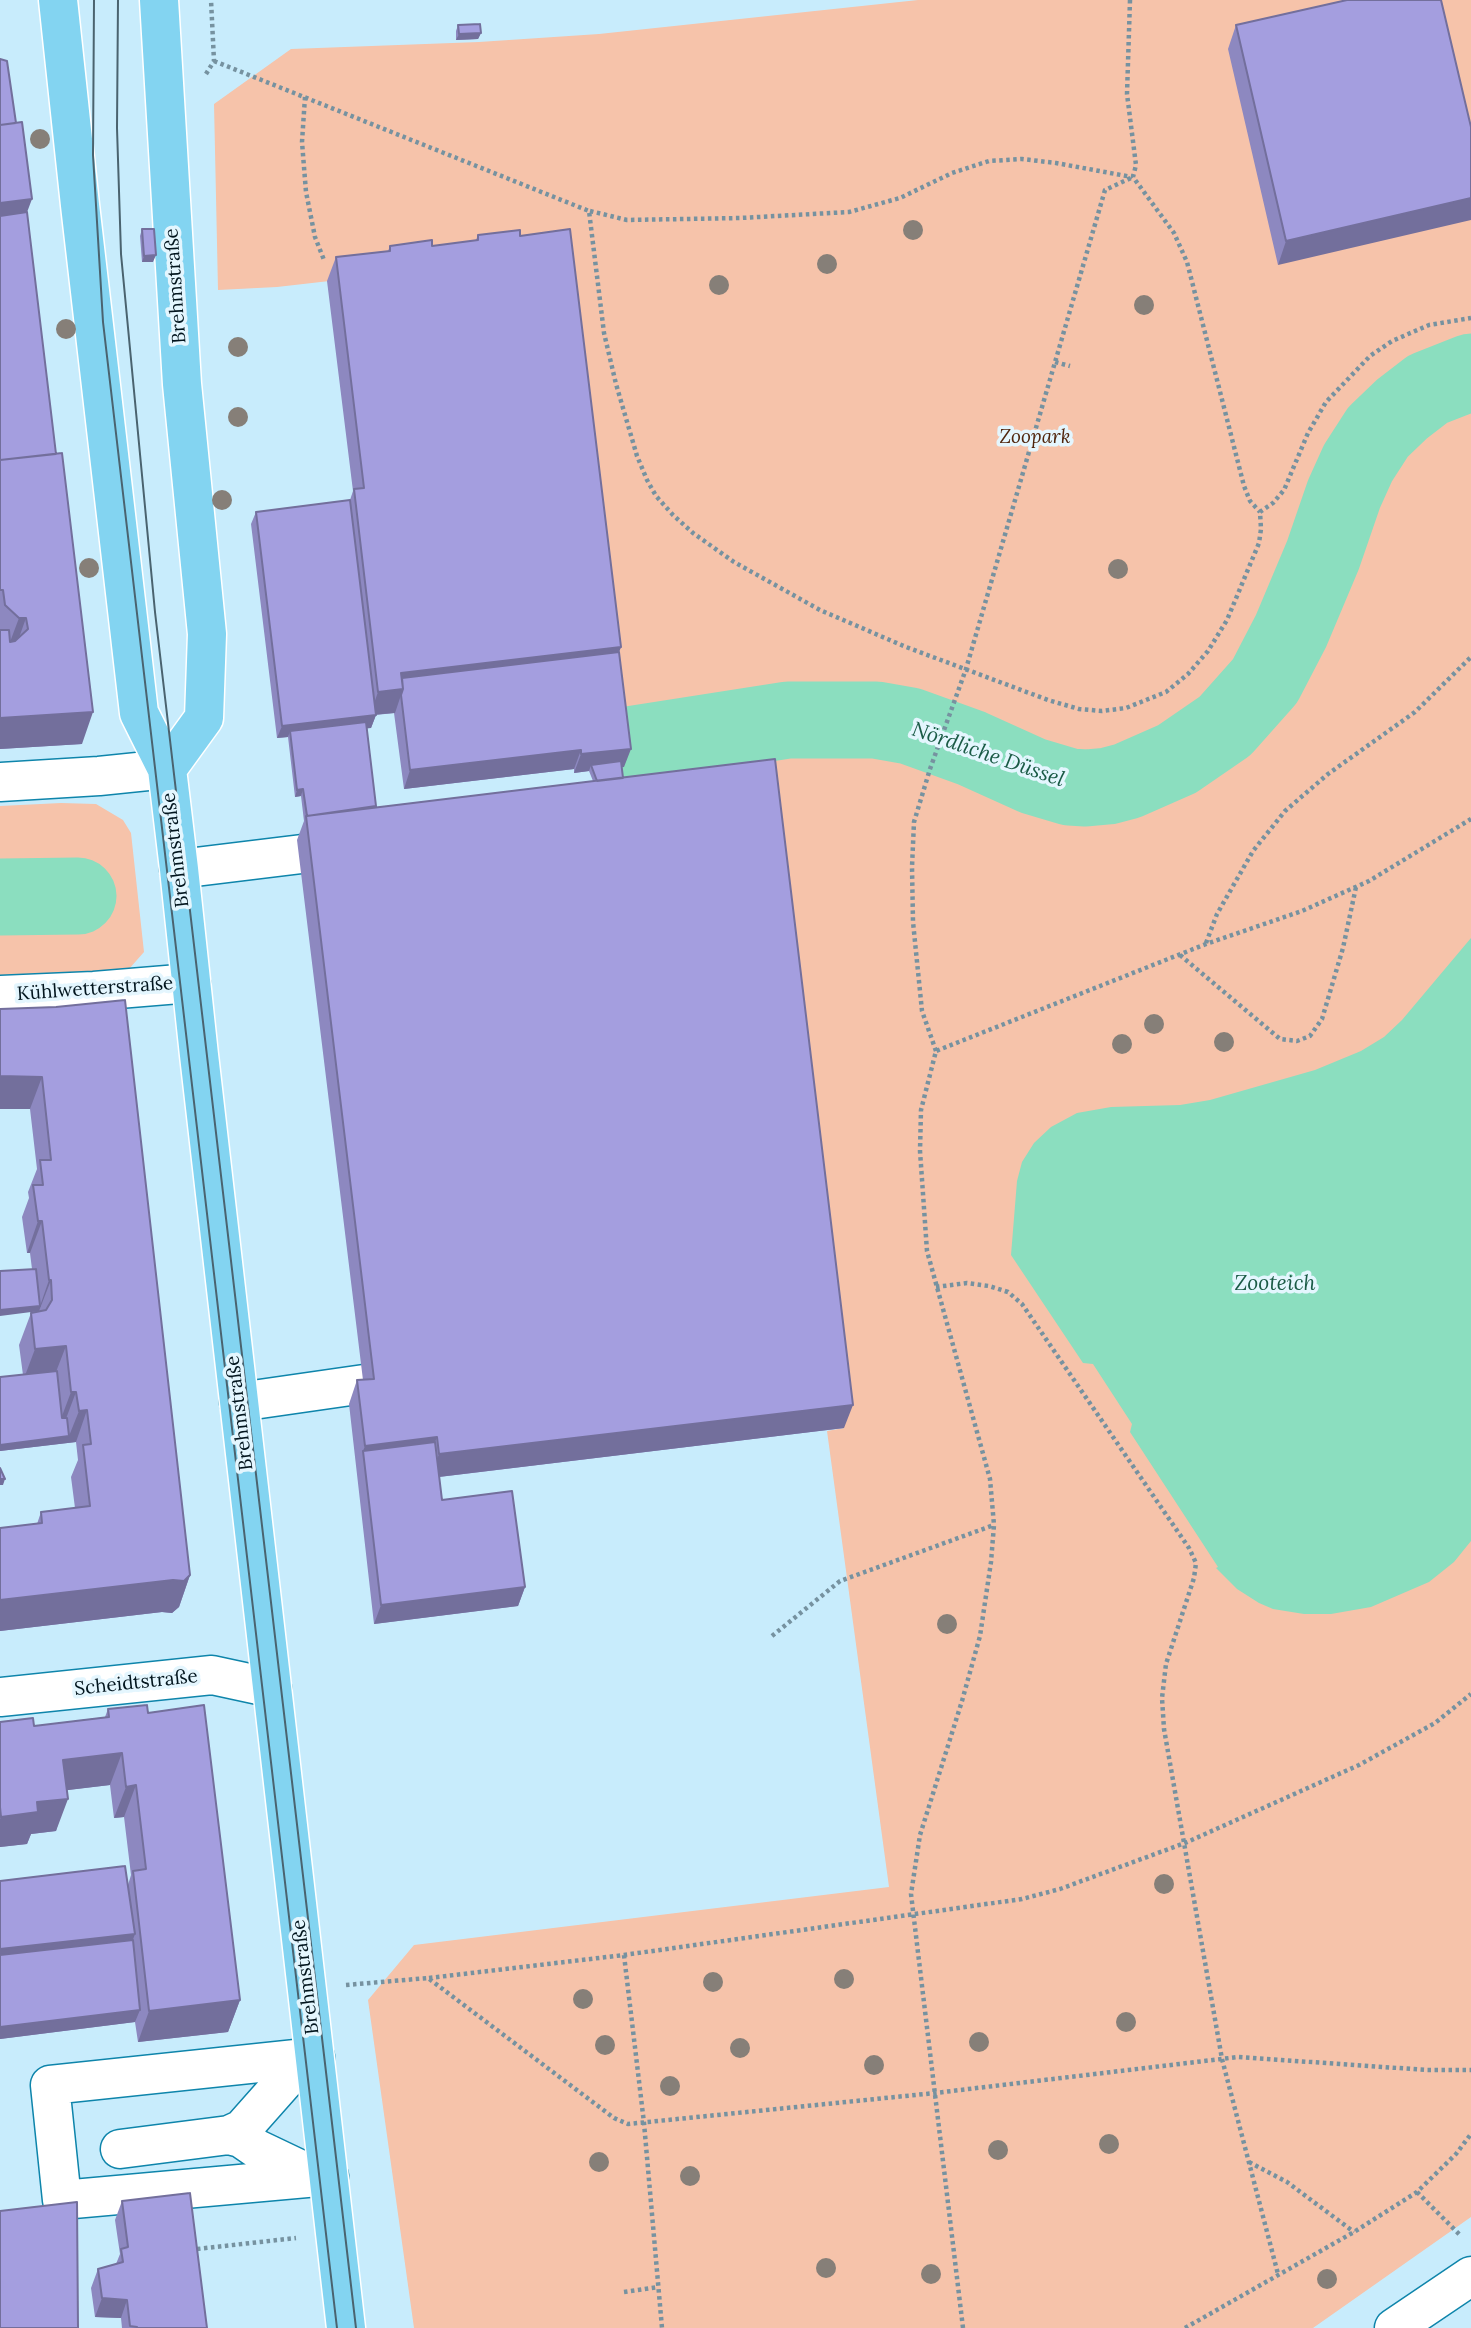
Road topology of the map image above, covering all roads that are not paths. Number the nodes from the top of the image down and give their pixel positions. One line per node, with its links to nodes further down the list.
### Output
1 (58, 0): 3 (main road, Brehmstraße)
2 (159, 0): 3 (main road, Brehmstraße)
3 (167, 769): 4 (street); 6 (main road, Brehmstraße)
4 (0, 782)
5 (384, 844): 6 (street)
6 (179, 869): 7 (main road, Brehmstraße)
7 (191, 983): 8 (street, Kühlwetterstraße); 10 (main road, Brehmstraße)
8 (0, 995)
9 (442, 1387): 10 (street)
10 (239, 1402): 11 (main road, Brehmstraße)
11 (272, 1688): 12 (street, Scheidtstraße); 13 (main road, Brehmstraße)
12 (0, 1697)
13 (315, 2057): 14 (street); 16 (main road, Brehmstraße); 16 (street, Brehmstraße)
14 (229, 2135): 15 (street); 16 (street)
15 (120, 2149)
16 (329, 2176): 18 (main road, Brehmstraße)
17 (1471, 2276): 19 (street)
18 (346, 2328)
19 (1394, 2328)

